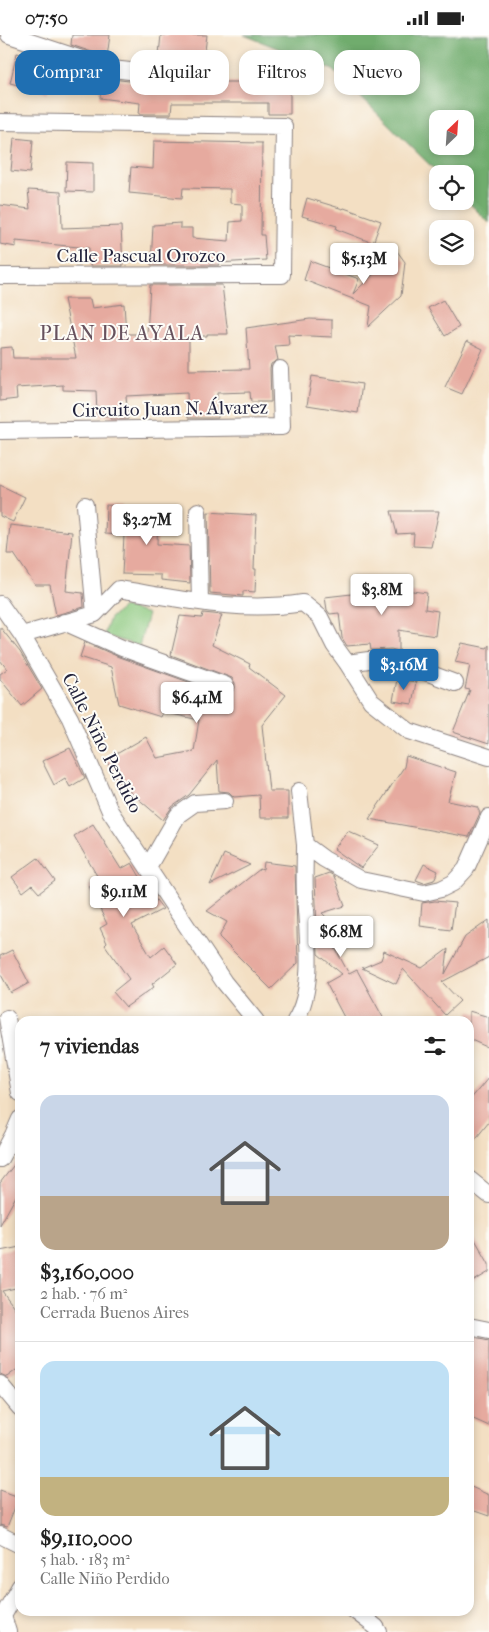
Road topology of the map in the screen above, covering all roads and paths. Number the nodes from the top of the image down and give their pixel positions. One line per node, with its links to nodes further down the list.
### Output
1 (9, 35): 2 (street)
2 (130, 71)
3 (0, 122): 4 (street, Calle Pascual Orozco)
4 (0, 276)
5 (280, 369): 6 (street, Circuito Juan N. Álvarez)
6 (0, 431)
7 (85, 505): 11 (street)
8 (198, 511): 9 (street)
9 (200, 602): 11 (street); 14 (street)
10 (0, 604): 13 (street, Calle Niño Perdido)
11 (95, 614): 12 (street)
12 (64, 622): 13 (street); 16 (street)
13 (22, 635): 22 (street, Calle Niño Perdido)
14 (347, 663): 15 (street); 17 (street)
15 (455, 683)
16 (225, 685)
17 (489, 757)
18 (299, 791): 21 (street)
19 (225, 801): 22 (street)
20 (489, 817): 21 (street)
21 (305, 845): 24 (street)
22 (148, 867): 23 (street, Calle Niño Perdido)
23 (252, 1016)
24 (299, 1016)
25 (9, 1020): 26 (street)
26 (15, 1060)
27 (15, 1132): 28 (street)
28 (0, 1159)
29 (474, 1183): 30 (street)
30 (489, 1195)
31 (474, 1327): 32 (street)
32 (489, 1330)
33 (0, 1384): 34 (street)
34 (15, 1402)
35 (0, 1535): 36 (street)
36 (15, 1542)
37 (15, 1594): 38 (street)
38 (2, 1615): 40 (street)
39 (362, 1616): 41 (street)
40 (8, 1632)
41 (378, 1632)

